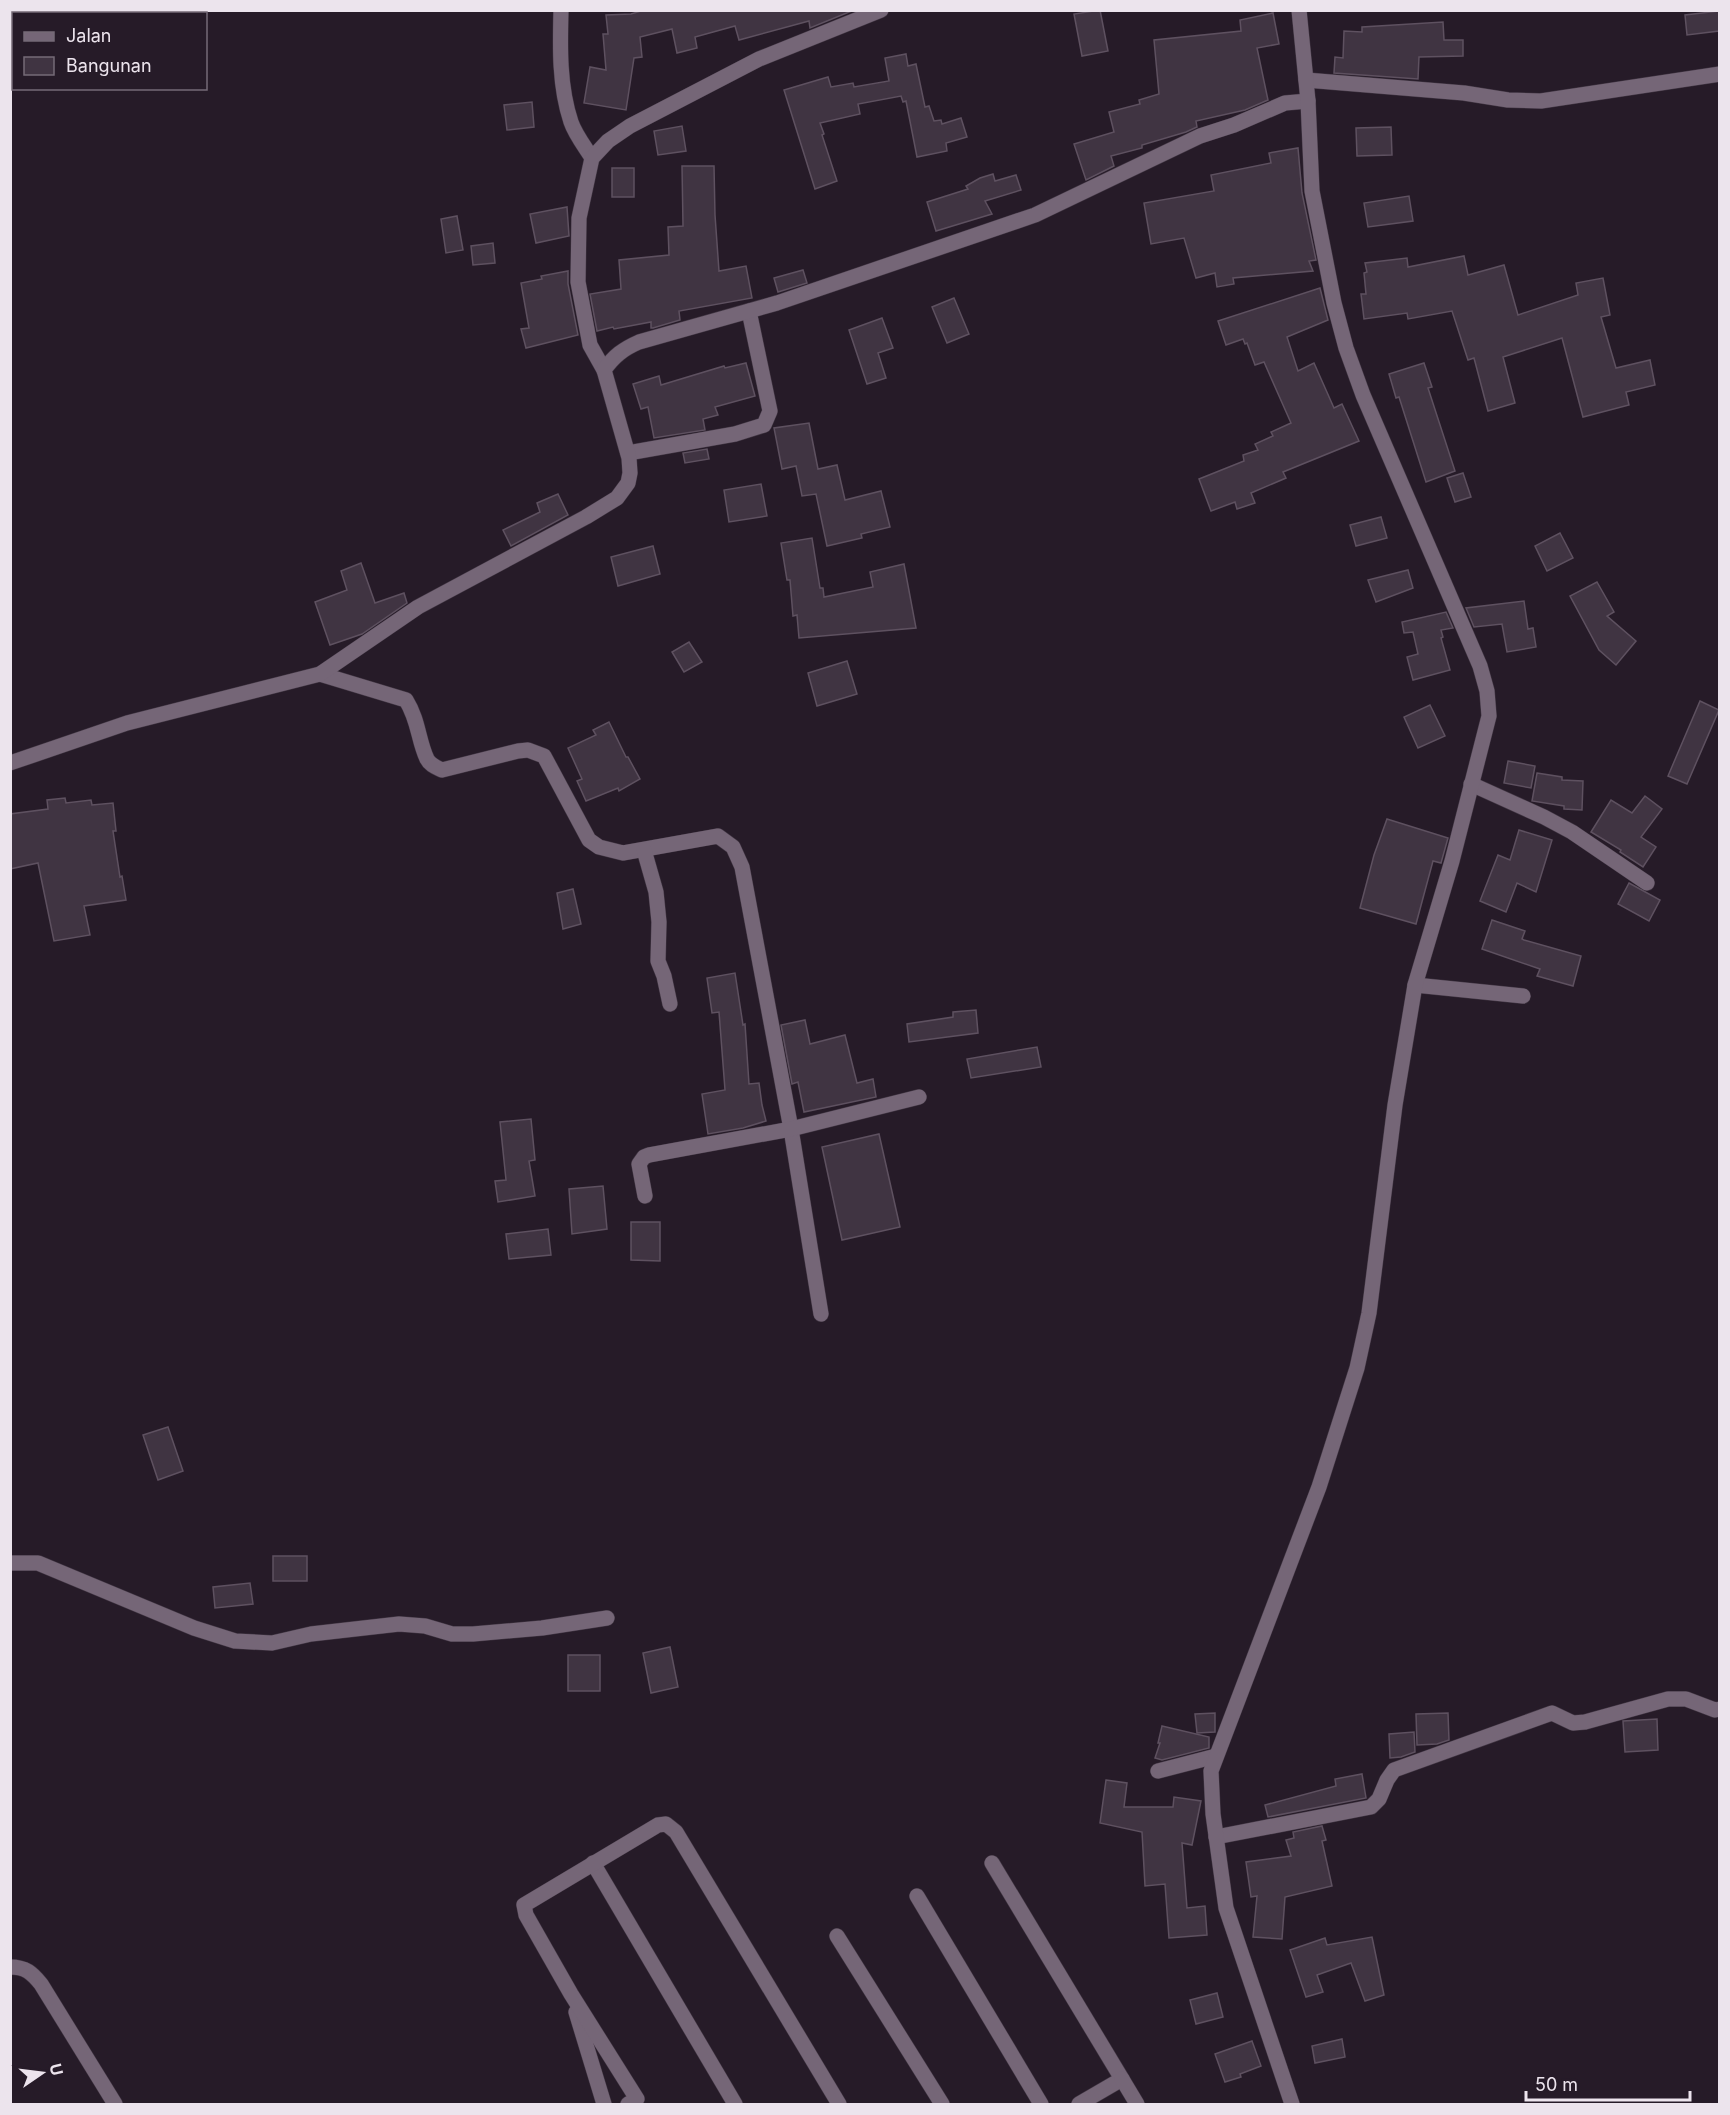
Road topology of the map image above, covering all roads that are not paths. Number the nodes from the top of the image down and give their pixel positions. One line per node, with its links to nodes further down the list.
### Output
1 (561, 10): 7 (street)
2 (881, 10): 7 (street)
3 (1302, 11): 5 (street)
4 (1719, 74): 5 (street)
5 (1306, 80): 6 (street)
6 (1308, 101): 8 (street); 13 (street)
7 (592, 158): 9 (street)
8 (749, 311): 9 (street); 10 (street)
9 (604, 370): 10 (street)
10 (628, 453): 11 (street)
11 (320, 674): 12 (street); 14 (street)
12 (10, 763)
13 (1471, 784): 15 (street); 16 (street)
14 (644, 850): 18 (street); 20 (street)
15 (1647, 884)
16 (1415, 985): 17 (street); 26 (street)
17 (1523, 996)
18 (670, 1004)
19 (919, 1097): 20 (street)
20 (791, 1129): 21 (street); 22 (street)
21 (645, 1196)
22 (820, 1314)
23 (10, 1563): 24 (street)
24 (607, 1618)
25 (1719, 1709): 28 (street)
26 (1216, 1756): 27 (street); 28 (street)
27 (1158, 1771)
28 (1216, 1837): 45 (street)
29 (593, 1863): 34 (street); 39 (street); 40 (street)
30 (992, 1863): 35 (street)
31 (917, 1896): 42 (street)
32 (837, 1936): 41 (street)
33 (10, 1967): 37 (street)
34 (571, 1994): 36 (street); 38 (street)
35 (1122, 2079): 43 (street); 44 (street)
36 (635, 2103)
37 (115, 2104)
38 (604, 2104)
39 (735, 2104)
40 (839, 2104)
41 (942, 2104)
42 (1041, 2104)
43 (1079, 2104)
44 (1137, 2104)
45 (1292, 2104)

